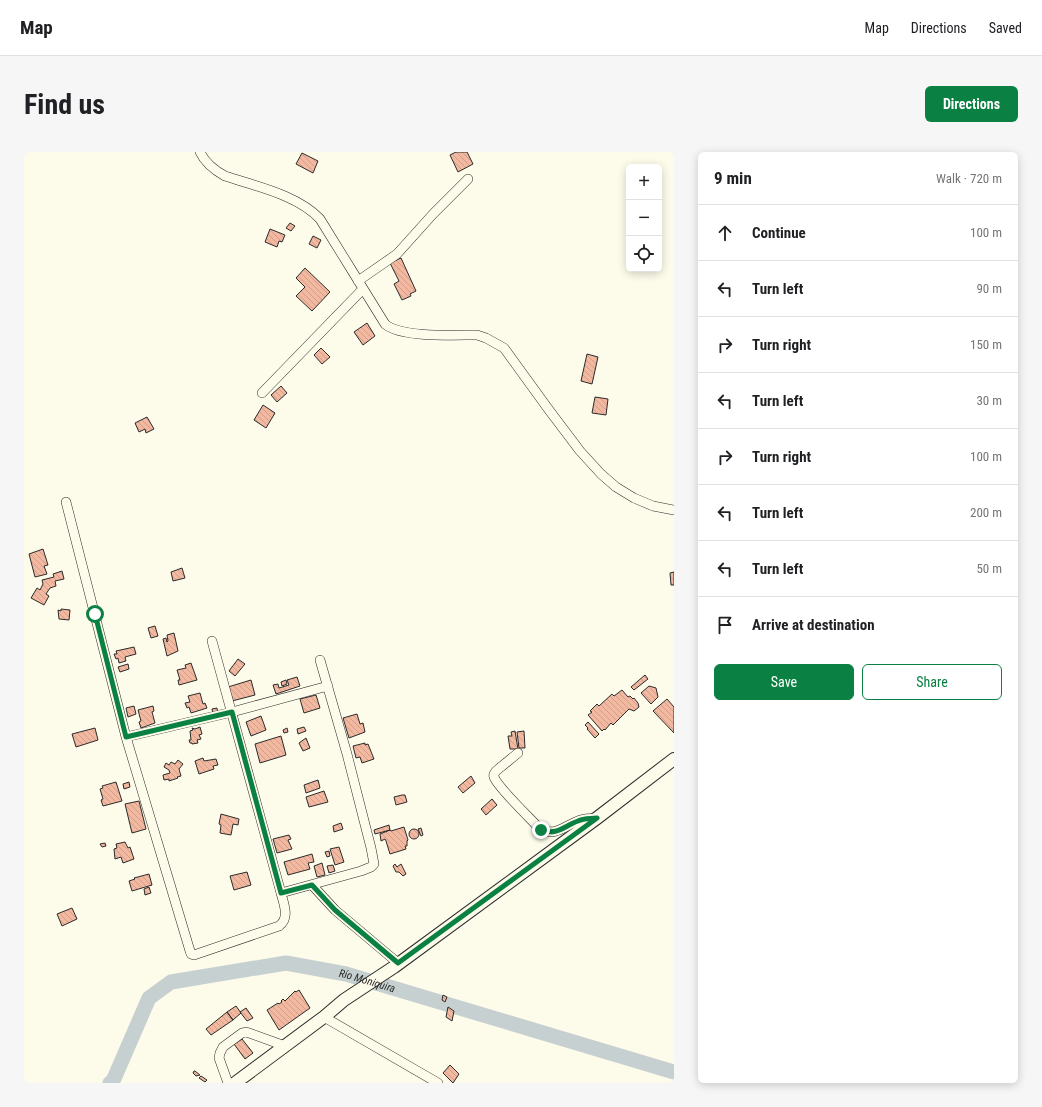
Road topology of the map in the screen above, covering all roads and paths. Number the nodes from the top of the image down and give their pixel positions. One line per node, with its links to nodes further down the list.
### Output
1 (200, 152): 3 (street)
2 (468, 179): 3 (street)
3 (360, 285): 4 (street); 6 (street)
4 (262, 393)
5 (66, 502): 11 (street)
6 (674, 510)
7 (212, 641): 10 (street)
8 (320, 660): 9 (street)
9 (328, 686): 10 (street); 15 (street)
10 (232, 712): 11 (street); 16 (street)
11 (126, 737): 16 (street)
12 (518, 753): 14 (street)
13 (674, 759): 14 (main road)
14 (597, 818): 17 (main road)
15 (312, 885): 16 (street); 17 (street)
16 (281, 893)
17 (396, 965): 18 (main road)
18 (324, 1018): 19 (main road); 22 (street)
19 (286, 1046): 20 (street); 21 (main road)
20 (228, 1083)
21 (235, 1083)
22 (438, 1083)

